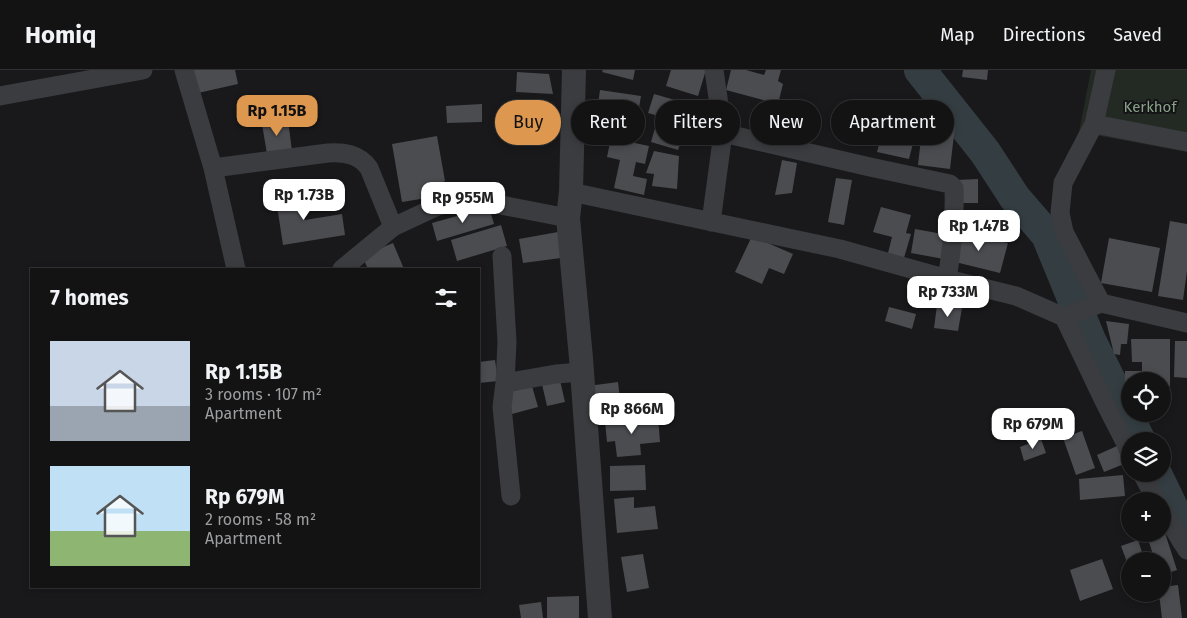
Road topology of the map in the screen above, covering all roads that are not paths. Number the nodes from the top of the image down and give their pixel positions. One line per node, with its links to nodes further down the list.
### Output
1 (144, 70): 6 (street)
2 (184, 70): 12 (street)
3 (574, 70): 13 (street)
4 (714, 70): 7 (street)
5 (1106, 70): 8 (street)
6 (0, 96)
7 (718, 100)
8 (1094, 124): 10 (street); 21 (street)
9 (740, 137): 20 (street)
10 (1187, 142)
11 (721, 145): 15 (street)
12 (213, 168): 16 (street); 18 (street)
13 (571, 192): 14 (street); 15 (street)
14 (568, 218): 16 (street); 23 (street)
15 (711, 222): 20 (street)
16 (393, 227): 19 (street)
17 (502, 256): 24 (street)
18 (236, 268)
19 (343, 268)
20 (947, 279): 21 (street)
21 (1081, 311): 22 (street); 25 (street)
22 (1187, 323)
23 (582, 372): 24 (street); 29 (street)
24 (505, 383): 26 (street)
25 (1121, 435)
26 (511, 496)
27 (1171, 524): 28 (street)
28 (1187, 550)
29 (600, 618)

